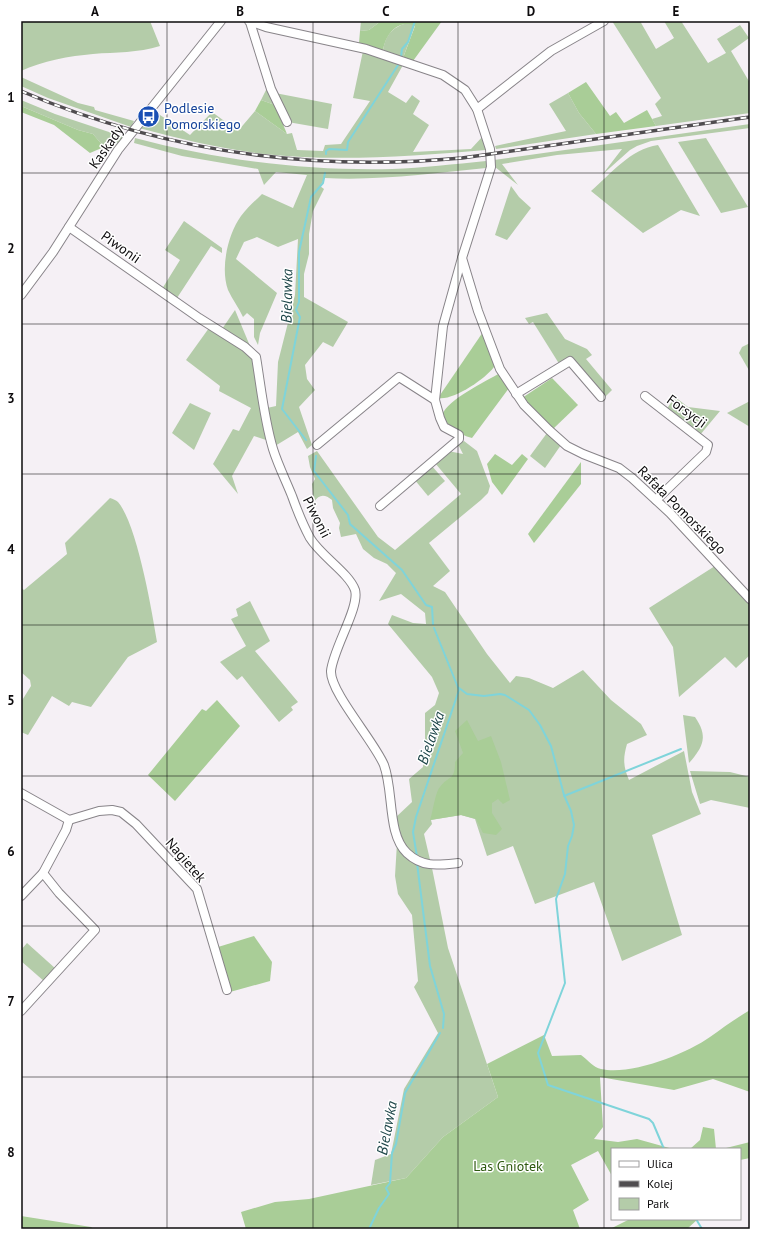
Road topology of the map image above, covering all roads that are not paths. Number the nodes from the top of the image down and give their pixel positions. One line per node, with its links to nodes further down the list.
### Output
1 (221, 21): 6 (street, Kaskady)
2 (249, 21): 4 (street); 5 (street)
3 (604, 21): 4 (street)
4 (477, 109): 7 (street)
5 (287, 122)
6 (69, 227): 8 (street, Kaskady); 19 (street, Piwonii)
7 (462, 258): 9 (street, Rafała Pomorskiego); 12 (street)
8 (21, 295)
9 (516, 394): 11 (street); 14 (street, Rafała Pomorskiego)
10 (646, 396): 14 (street, Forsycji)
11 (601, 397)
12 (435, 400): 13 (street); 15 (street)
13 (317, 445)
14 (656, 500): 16 (street, Rafała Pomorskiego)
15 (380, 506)
16 (750, 599)
17 (21, 793): 18 (street)
18 (69, 820): 20 (street); 22 (street, Nagietek)
19 (458, 862)
20 (43, 872): 21 (street); 23 (street)
21 (21, 896)
22 (227, 990)
23 (21, 1011)

